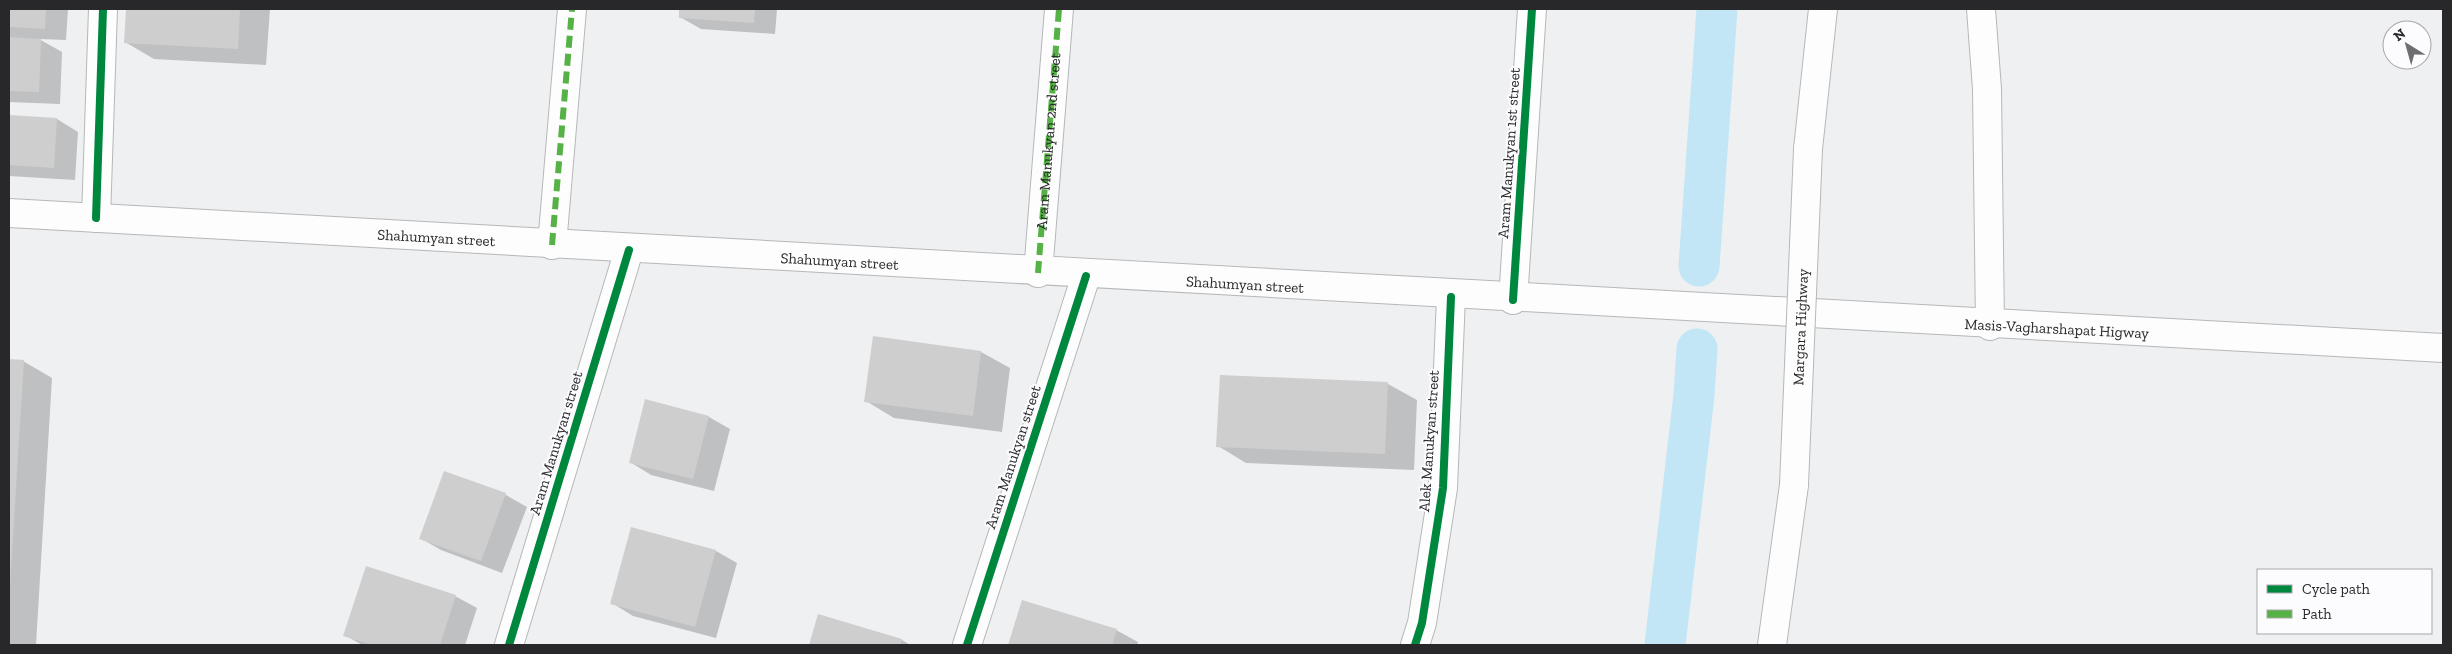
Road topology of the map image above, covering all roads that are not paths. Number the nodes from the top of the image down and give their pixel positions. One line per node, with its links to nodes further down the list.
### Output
1 (103, 9): 8 (main road)
2 (572, 9): 9 (main road)
3 (1060, 9): 11 (main road, Aram Manukyan 2nd street)
4 (1532, 9): 14 (main road, Aram Manukyan 1st street)
5 (1823, 9): 21 (main road, Margara Highway, bridge)
6 (1981, 9): 16 (main road)
7 (9, 213): 8 (main road, Shahumyan street)
8 (96, 218): 9 (main road, Shahumyan street)
9 (552, 245): 10 (main road, Shahumyan street)
10 (629, 250): 11 (main road, Shahumyan street); 18 (main road, Aram Manukyan street)
11 (1038, 273): 12 (main road, Shahumyan street)
12 (1086, 276): 13 (main road, Shahumyan street); 19 (main road, Aram Manukyan street)
13 (1451, 297): 14 (main road, Shahumyan street); 20 (main road, Alek Manukyan street)
14 (1513, 300): 15 (main road, Shahumyan street)
15 (1672, 308): 16 (main road, Masis-Vagharshapat Higway)
16 (1990, 326): 17 (main road, Masis-Vagharshapat Higway)
17 (2443, 348)
18 (509, 645)
19 (967, 645)
20 (1415, 645)
21 (1772, 645)

